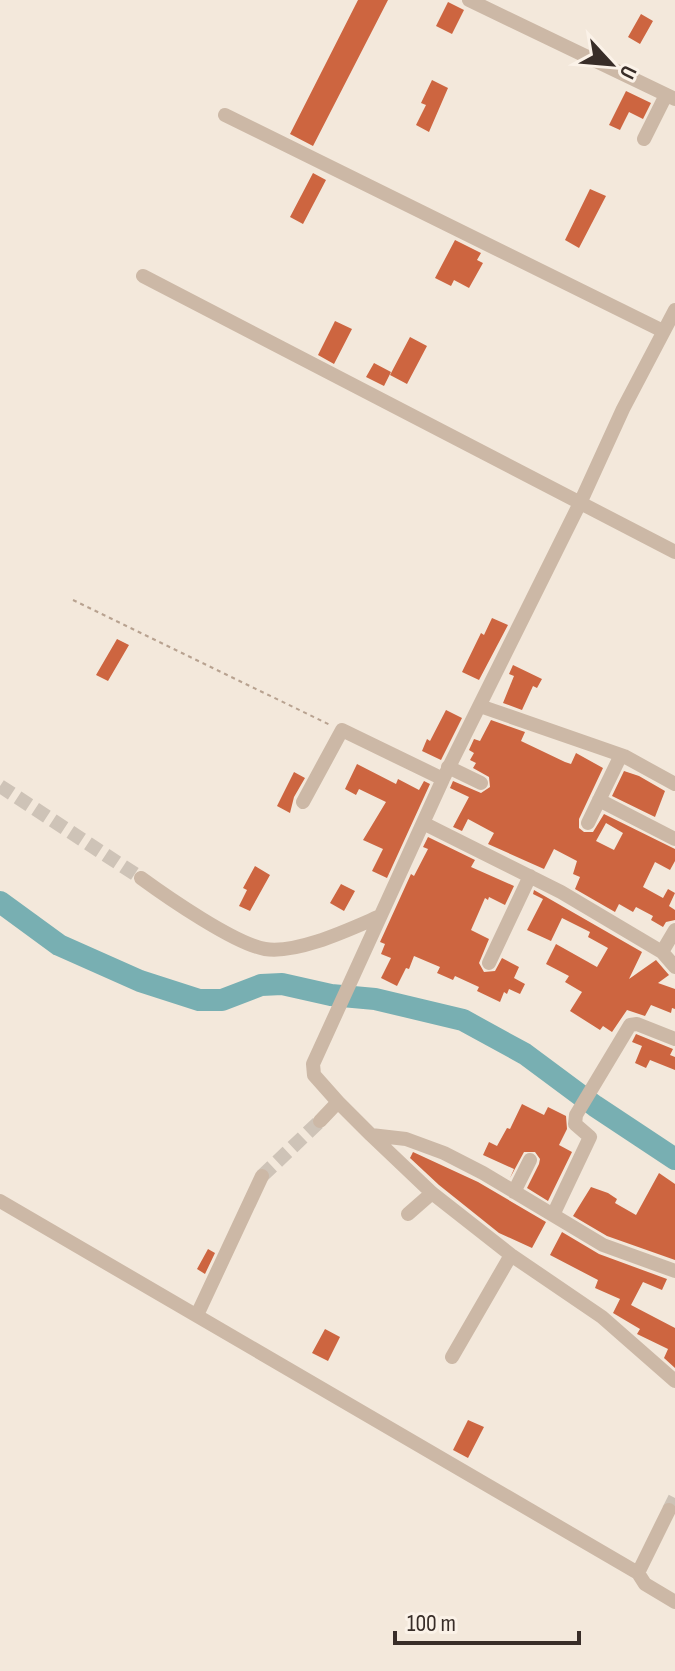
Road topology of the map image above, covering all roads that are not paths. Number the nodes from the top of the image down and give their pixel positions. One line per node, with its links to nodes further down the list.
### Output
1 (469, 0): 2 (street)
2 (489, 4): 3 (street)
3 (670, 97): 5 (street)
4 (225, 115): 8 (street)
5 (644, 139)
6 (143, 276): 9 (street)
7 (675, 310): 8 (street)
8 (663, 331): 9 (street)
9 (581, 501): 10 (street); 11 (street)
10 (675, 552)
11 (480, 706): 12 (street); 13 (street)
12 (621, 755): 15 (street); 16 (street)
13 (446, 773): 14 (street); 17 (street); 18 (street)
14 (481, 783)
15 (675, 784)
16 (599, 800): 19 (street); 20 (street)
17 (303, 802)
18 (423, 823): 21 (street); 23 (street)
19 (588, 823)
20 (675, 839)
21 (530, 876): 25 (street); 26 (street)
22 (141, 878): 23 (street)
23 (378, 917): 29 (street)
24 (675, 930): 25 (street)
25 (662, 952): 27 (street)
26 (489, 963)
27 (675, 967)
28 (675, 1039): 38 (street)
29 (338, 1102): 30 (street); 31 (street)
30 (320, 1121)
31 (371, 1135): 34 (street); 35 (street)
32 (530, 1160): 34 (street)
33 (262, 1176): 41 (street)
34 (514, 1192): 38 (street)
35 (432, 1193): 37 (street); 39 (street)
36 (0, 1201): 41 (street)
37 (408, 1214)
38 (553, 1215): 40 (street)
39 (511, 1255): 42 (street); 43 (street)
40 (675, 1271)
41 (197, 1315): 45 (street)
42 (452, 1357)
43 (675, 1381)
44 (669, 1510): 45 (street)
45 (638, 1573): 46 (street)
46 (675, 1602)

